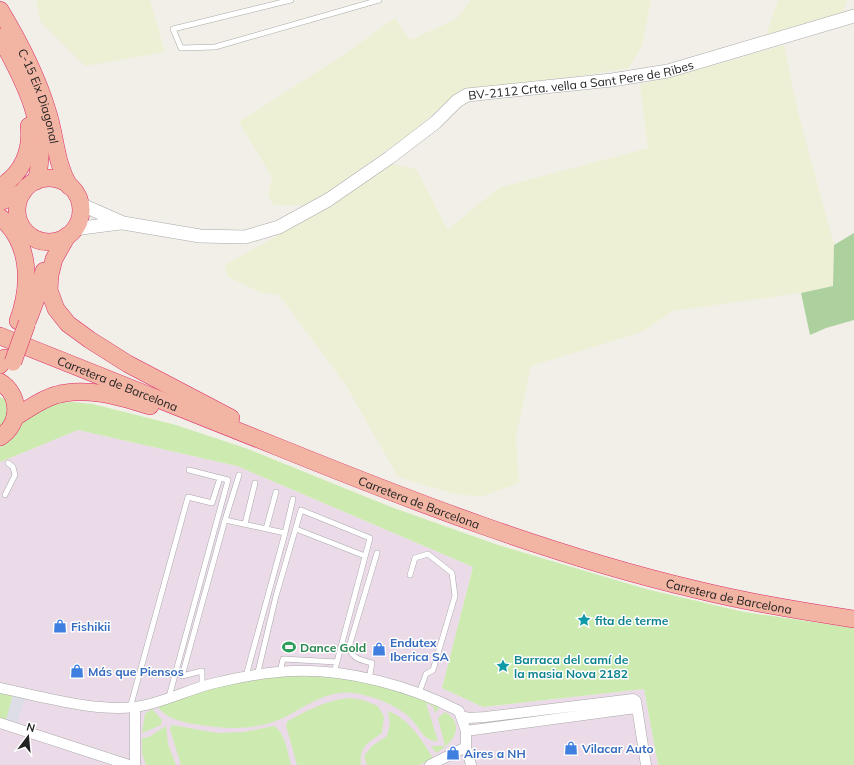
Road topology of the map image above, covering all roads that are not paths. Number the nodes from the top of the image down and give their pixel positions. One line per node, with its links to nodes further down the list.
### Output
1 (291, 0): 2 (lane)
2 (379, 0)
3 (0, 10): 8 (highway, C-15 Eix Diagonal)
4 (854, 16): 14 (street, BV-2112 Crta. vella a Sant Pere de Ribes)
5 (0, 37): 6 (highway)
6 (29, 96): 7 (highway); 9 (highway)
7 (36, 181): 8 (highway); 10 (highway)
8 (69, 186): 12 (highway)
9 (0, 187)
10 (23, 192): 11 (highway); 15 (highway)
11 (0, 202)
12 (80, 204): 14 (street); 16 (highway)
13 (0, 217): 17 (highway)
14 (123, 223): 16 (street)
15 (27, 232): 16 (highway); 17 (highway)
16 (66, 235): 17 (highway); 22 (highway)
17 (23, 318): 20 (highway)
18 (0, 324): 22 (highway)
19 (0, 336): 24 (highway, Carretera de Barcelona)
20 (6, 362): 21 (highway)
21 (6, 387): 23 (highway)
22 (212, 408): 38 (highway)
23 (16, 417): 24 (highway); 25 (highway)
24 (224, 426): 38 (highway, Carretera de Barcelona)
25 (0, 437)
26 (8, 463): 32 (lane)
27 (189, 470): 29 (lane)
28 (239, 475): 34 (lane)
29 (220, 478): 53 (lane); 54 (lane)
30 (255, 483): 35 (lane)
31 (276, 492): 36 (lane)
32 (5, 495)
33 (293, 499): 39 (lane)
34 (225, 520): 35 (lane); 50 (lane)
35 (245, 524): 36 (lane)
36 (266, 529): 39 (lane)
37 (296, 529): 41 (lane); 41 (lane); 47 (lane)
38 (501, 532): 43 (highway, Carretera de Barcelona)
39 (285, 533): 48 (lane)
40 (377, 553): 49 (lane)
41 (365, 556): 44 (lane)
42 (410, 575): 52 (lane)
43 (854, 619)
44 (337, 662): 45 (lane); 46 (lane)
45 (280, 673): 46 (street); 47 (street)
46 (334, 674): 49 (street)
47 (256, 676): 48 (street)
48 (246, 677): 50 (street)
49 (369, 679): 52 (street)
50 (202, 687): 53 (street)
51 (0, 688): 54 (street)
52 (419, 693): 56 (street)
53 (168, 698): 54 (street)
54 (133, 708): 63 (street)
55 (636, 708): 56 (street); 60 (street); 66 (street)
56 (462, 716): 60 (street)
57 (0, 723): 58 (street)
58 (15, 728): 59 (street); 62 (street)
59 (0, 729)
60 (466, 731): 61 (street)
61 (466, 747): 64 (street); 65 (street)
62 (129, 765)
63 (135, 765)
64 (430, 765)
65 (471, 765)
66 (646, 765)

